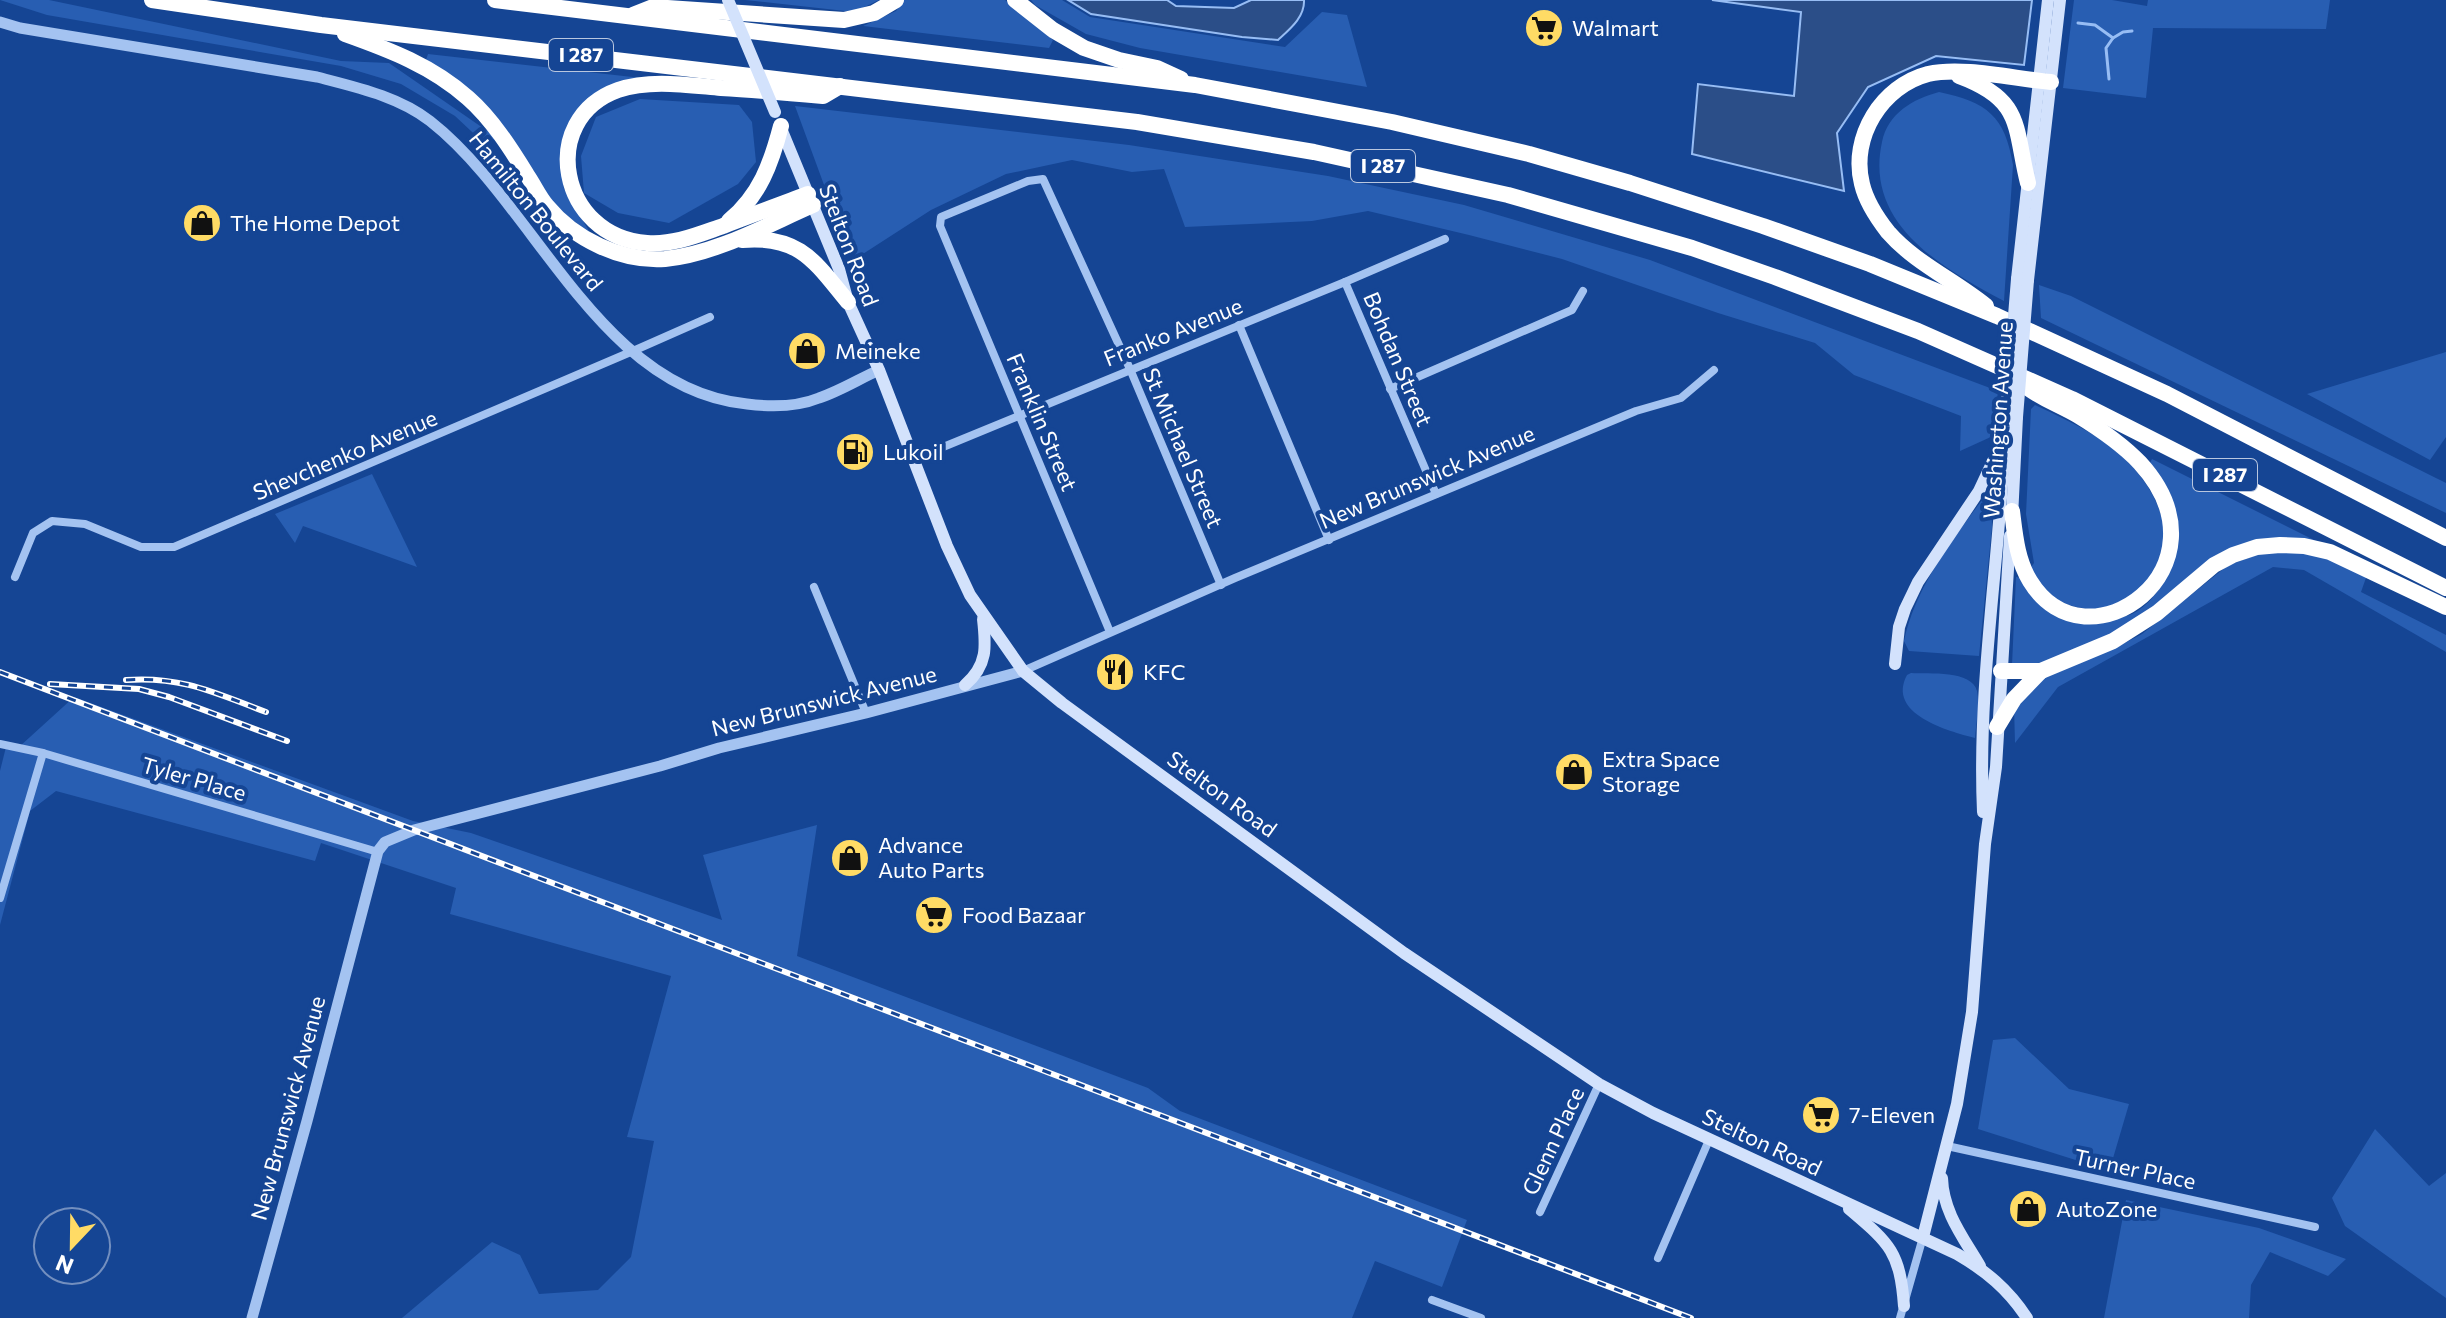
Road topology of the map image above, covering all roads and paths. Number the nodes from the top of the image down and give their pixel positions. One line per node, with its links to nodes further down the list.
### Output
1 (152, 0): 10 (highway, I 287)
2 (495, 0): 8 (highway, I 287)
3 (728, 0): 15 (main road, Stelton Road, bridge)
4 (896, 0): 8 (highway)
5 (1015, 0): 13 (highway)
6 (2048, 0): 12 (main road, Washington Avenue)
7 (2060, 0): 12 (main road, Washington Avenue)
8 (630, 16): 13 (highway, I 287)
9 (0, 22): 28 (street, Hamilton Boulevard)
10 (321, 25): 14 (highway, I 287); 19 (highway)
11 (1950, 73): 12 (highway); 16 (highway); 25 (highway)
12 (2045, 81): 16 (main road, Washington Avenue); 21 (main road, Washington Avenue)
13 (1195, 85): 25 (highway, I 287)
14 (840, 86): 19 (highway); 29 (highway, I 287)
15 (778, 119): 18 (main road, Stelton Road); 19 (highway)
16 (2028, 183): 21 (main road, Washington Avenue)
17 (1051, 194): 30 (street, St Michael Street); 34 (street, Franklin Street)
18 (811, 200): 19 (highway); 24 (main road, Stelton Road)
19 (726, 233): 24 (highway)
20 (1445, 239): 22 (street, Franko Avenue)
21 (2022, 280): 35 (main road, Washington Avenue, bridge)
22 (1345, 282): 27 (street, Franko Avenue); 33 (street, Bohdan Street)
23 (1583, 291): 33 (street)
24 (848, 302): 31 (main road, Stelton Road)
25 (1997, 316): 40 (highway, I 287)
26 (710, 317): 28 (street, Shevchenko Avenue)
27 (1239, 325): 30 (street, Franko Avenue); 41 (street)
28 (633, 351): 31 (street, Hamilton Boulevard); 42 (street, Shevchenko Avenue)
29 (2001, 366): 39 (highway); 45 (highway, I 287)
30 (1130, 369): 34 (street, Franko Avenue); 43 (street, St Michael Street)
31 (879, 370): 37 (main road, Stelton Road)
32 (1714, 370): 38 (street, New Brunswick Avenue)
33 (1390, 389): 38 (street, Bohdan Street)
34 (1020, 414): 37 (street, Franko Avenue); 48 (street, Franklin Street)
35 (2012, 415): 36 (main road, Washington Avenue); 39 (main road, Washington Avenue)
36 (2005, 434): 49 (main road); 58 (main road, Washington Avenue)
37 (914, 459): 47 (main road, Stelton Road)
38 (1436, 494): 41 (street, New Brunswick Avenue)
39 (2012, 511): 51 (main road, Washington Avenue)
40 (2446, 538)
41 (1329, 540): 43 (street, New Brunswick Avenue)
42 (15, 577)
43 (1221, 585): 48 (street, New Brunswick Avenue)
44 (814, 587): 54 (street)
45 (2446, 588)
46 (2446, 607): 52 (highway)
47 (983, 616): 50 (main road, Stelton Road); 53 (main road)
48 (1110, 632): 50 (street, New Brunswick Avenue)
49 (1895, 664)
50 (1023, 671): 53 (street, New Brunswick Avenue); 61 (main road, Stelton Road)
51 (2001, 671): 52 (highway); 55 (main road, Washington Avenue)
52 (2041, 671): 55 (highway)
53 (965, 685): 54 (street, New Brunswick Avenue)
54 (866, 713): 59 (street, New Brunswick Avenue)
55 (1997, 727): 58 (main road, Washington Avenue)
56 (0, 744): 57 (street, Tyler Place)
57 (43, 753): 59 (street, Tyler Place); 60 (street)
58 (1985, 844): 63 (main road, Washington Avenue)
59 (378, 852): 73 (street, New Brunswick Avenue)
60 (0, 898)
61 (1599, 1084): 62 (main road, Stelton Road); 66 (street, Glenn Place)
62 (1709, 1140): 65 (main road, Stelton Road); 69 (street)
63 (1947, 1146): 64 (main road, Washington Avenue); 67 (street, Turner Place)
64 (1942, 1167): 68 (main road, Washington Avenue); 70 (main road)
65 (1837, 1199): 68 (main road, Stelton Road); 72 (main road)
66 (1540, 1212)
67 (2315, 1227)
68 (1923, 1237): 70 (main road, Stelton Road); 72 (street, Washington Avenue)
69 (1658, 1258)
70 (1982, 1268): 75 (main road, Stelton Road)
71 (1432, 1300): 74 (street)
72 (1902, 1312)
73 (252, 1318)
74 (1481, 1318)
75 (2027, 1318)

